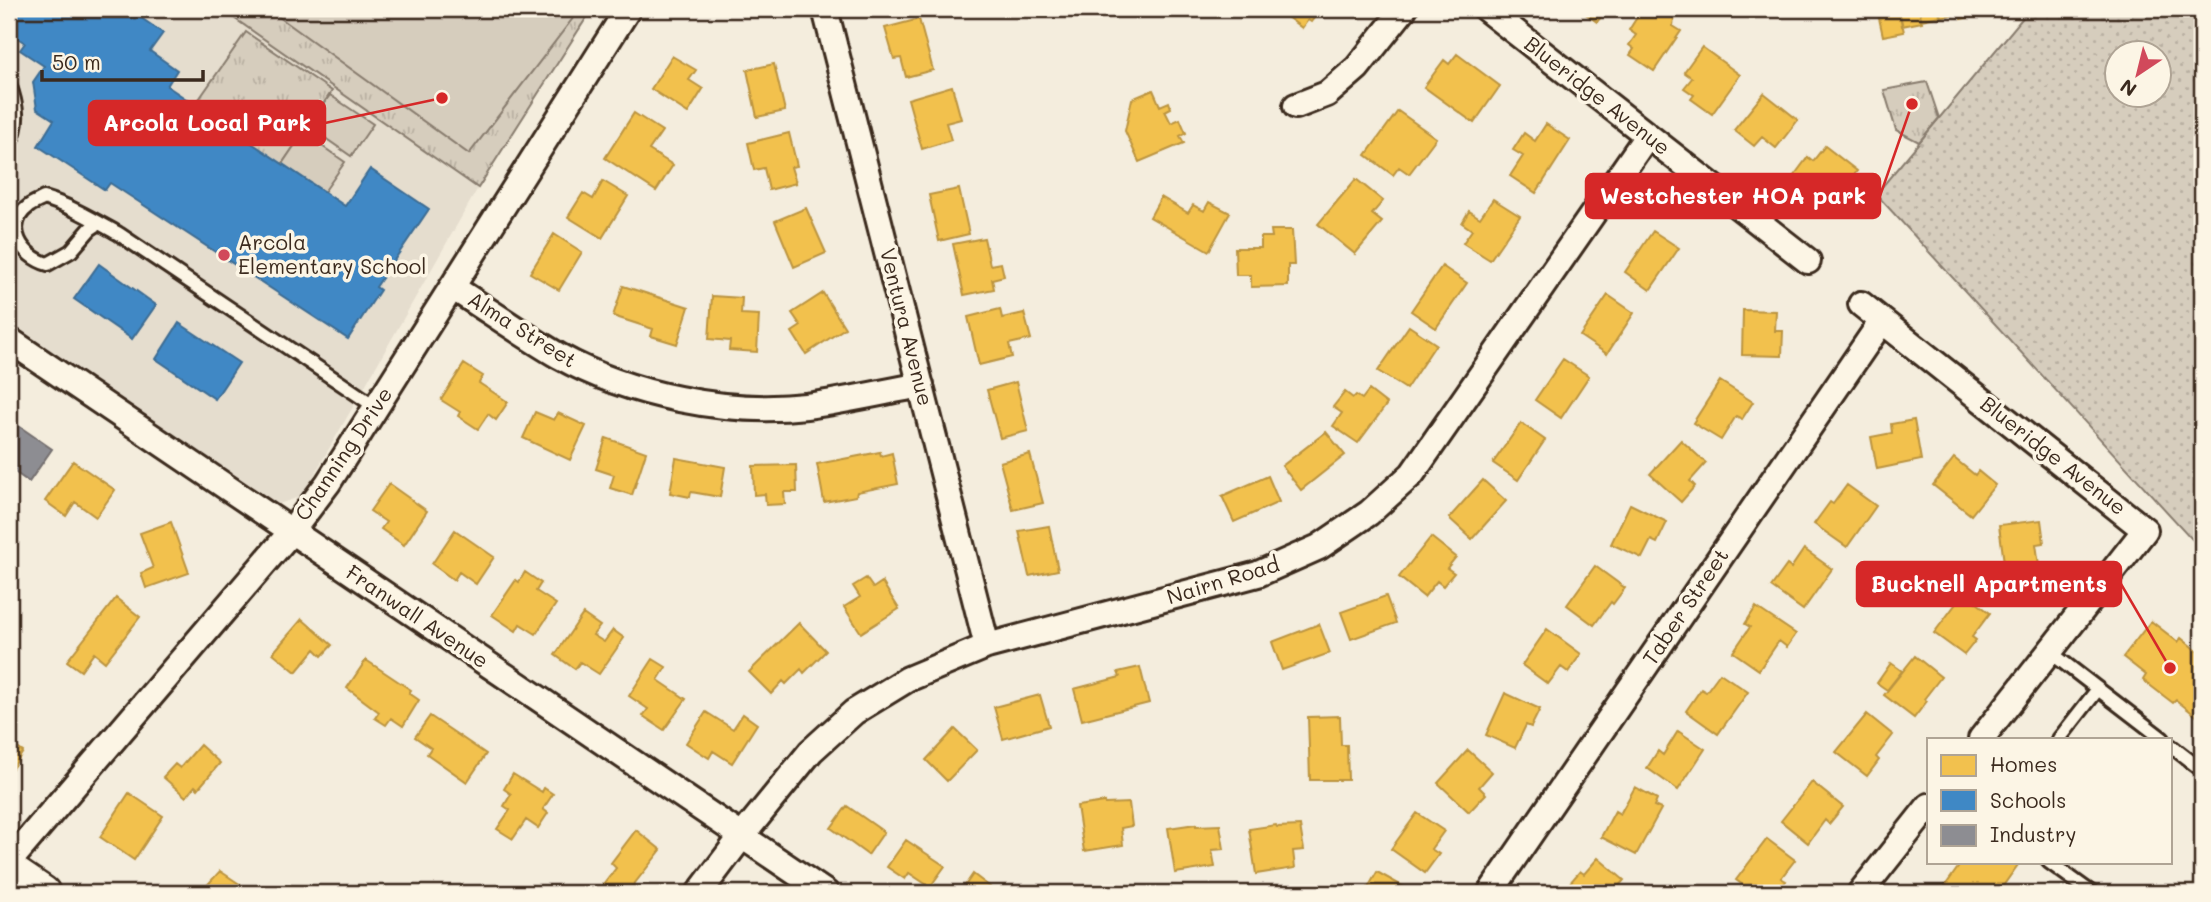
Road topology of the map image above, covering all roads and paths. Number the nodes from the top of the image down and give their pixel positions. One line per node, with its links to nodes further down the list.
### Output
1 (628, 9): 11 (street, Channing Drive)
2 (825, 9): 15 (street, Ventura Avenue)
3 (1404, 9): 6 (street)
4 (1486, 9): 7 (street, Blueridge Avenue)
5 (9, 84): 8 (lane)
6 (1296, 106)
7 (1647, 135): 10 (street, Blueridge Avenue); 18 (street, Nairn Road)
8 (9, 145)
9 (99, 223): 9 (lane); 16 (lane)
10 (1808, 261)
11 (453, 287): 15 (street, Alma Street); 16 (street, Channing Drive)
12 (1861, 304): 13 (street, Blueridge Avenue)
13 (1882, 321): 19 (street, Blueridge Avenue); 34 (street, Taber Street)
14 (9, 340): 17 (street, Franwall Avenue)
15 (921, 385): 18 (street, Ventura Avenue)
16 (376, 407): 17 (street, Channing Drive)
17 (291, 532): 27 (street, Franwall Avenue); 28 (street, Channing Drive)
18 (987, 646): 27 (street, Nairn Road)
19 (2050, 652): 20 (lane); 21 (street)
20 (2098, 689): 22 (lane); 23 (lane)
21 (1982, 738)
22 (2060, 738)
23 (2162, 738)
24 (2172, 747): 25 (lane)
25 (2202, 770)
26 (1927, 809): 35 (street)
27 (741, 835): 32 (street, Nairn Road); 33 (street, Franwall Avenue)
28 (9, 862)
29 (2052, 864): 36 (lane)
30 (9, 870): 31 (street)
31 (43, 893)
32 (699, 893)
33 (826, 893)
34 (1490, 893)
35 (1860, 893)
36 (2092, 893)

